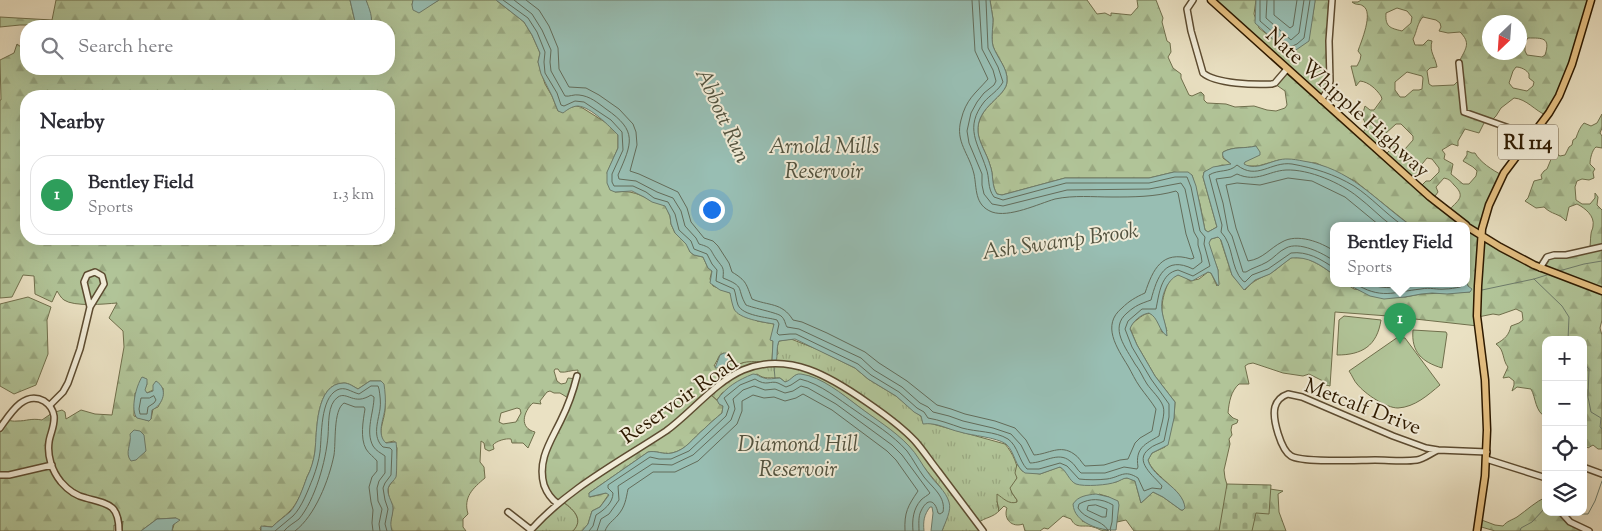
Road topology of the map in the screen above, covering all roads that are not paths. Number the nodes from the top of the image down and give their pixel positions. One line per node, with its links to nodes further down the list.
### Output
1 (1193, 0): 6 (street)
2 (1211, 0): 6 (main road, Nate Whipple Highway)
3 (1332, 0): 7 (street)
4 (1591, 0): 8 (main road, RI 114)
5 (1459, 63): 8 (street)
6 (1287, 69): 7 (main road, Nate Whipple Highway)
7 (1322, 100): 9 (main road, Nate Whipple Highway)
8 (1530, 139): 11 (main road, RI 114)
9 (1462, 222)
10 (1470, 228): 11 (main road, Nate Whipple Highway)
11 (1482, 236): 13 (main road, Nate Whipple Highway); 20 (main road, RI 114)
12 (1602, 247): 13 (street)
13 (1540, 268): 14 (main road, Nate Whipple Highway)
14 (1602, 291)
15 (90, 307): 15 (street); 17 (street)
16 (577, 376): 26 (street)
17 (50, 406): 18 (street); 21 (street)
18 (0, 428)
19 (1438, 450): 19 (street, Metcalf Drive); 20 (street, Metcalf Drive)
20 (1486, 456): 25 (street, Metcalf Drive); 32 (main road, RI 114)
21 (52, 466): 24 (street); 30 (street)
22 (1587, 468): 23 (street)
23 (1602, 474)
24 (0, 475)
25 (1542, 477)
26 (557, 503): 29 (street, Reservoir Road); 31 (street, Reservoir Road)
27 (508, 512): 29 (street)
28 (1565, 516): 33 (street)
29 (530, 530)
30 (119, 531)
31 (983, 531)
32 (1477, 531)
33 (1589, 531)

